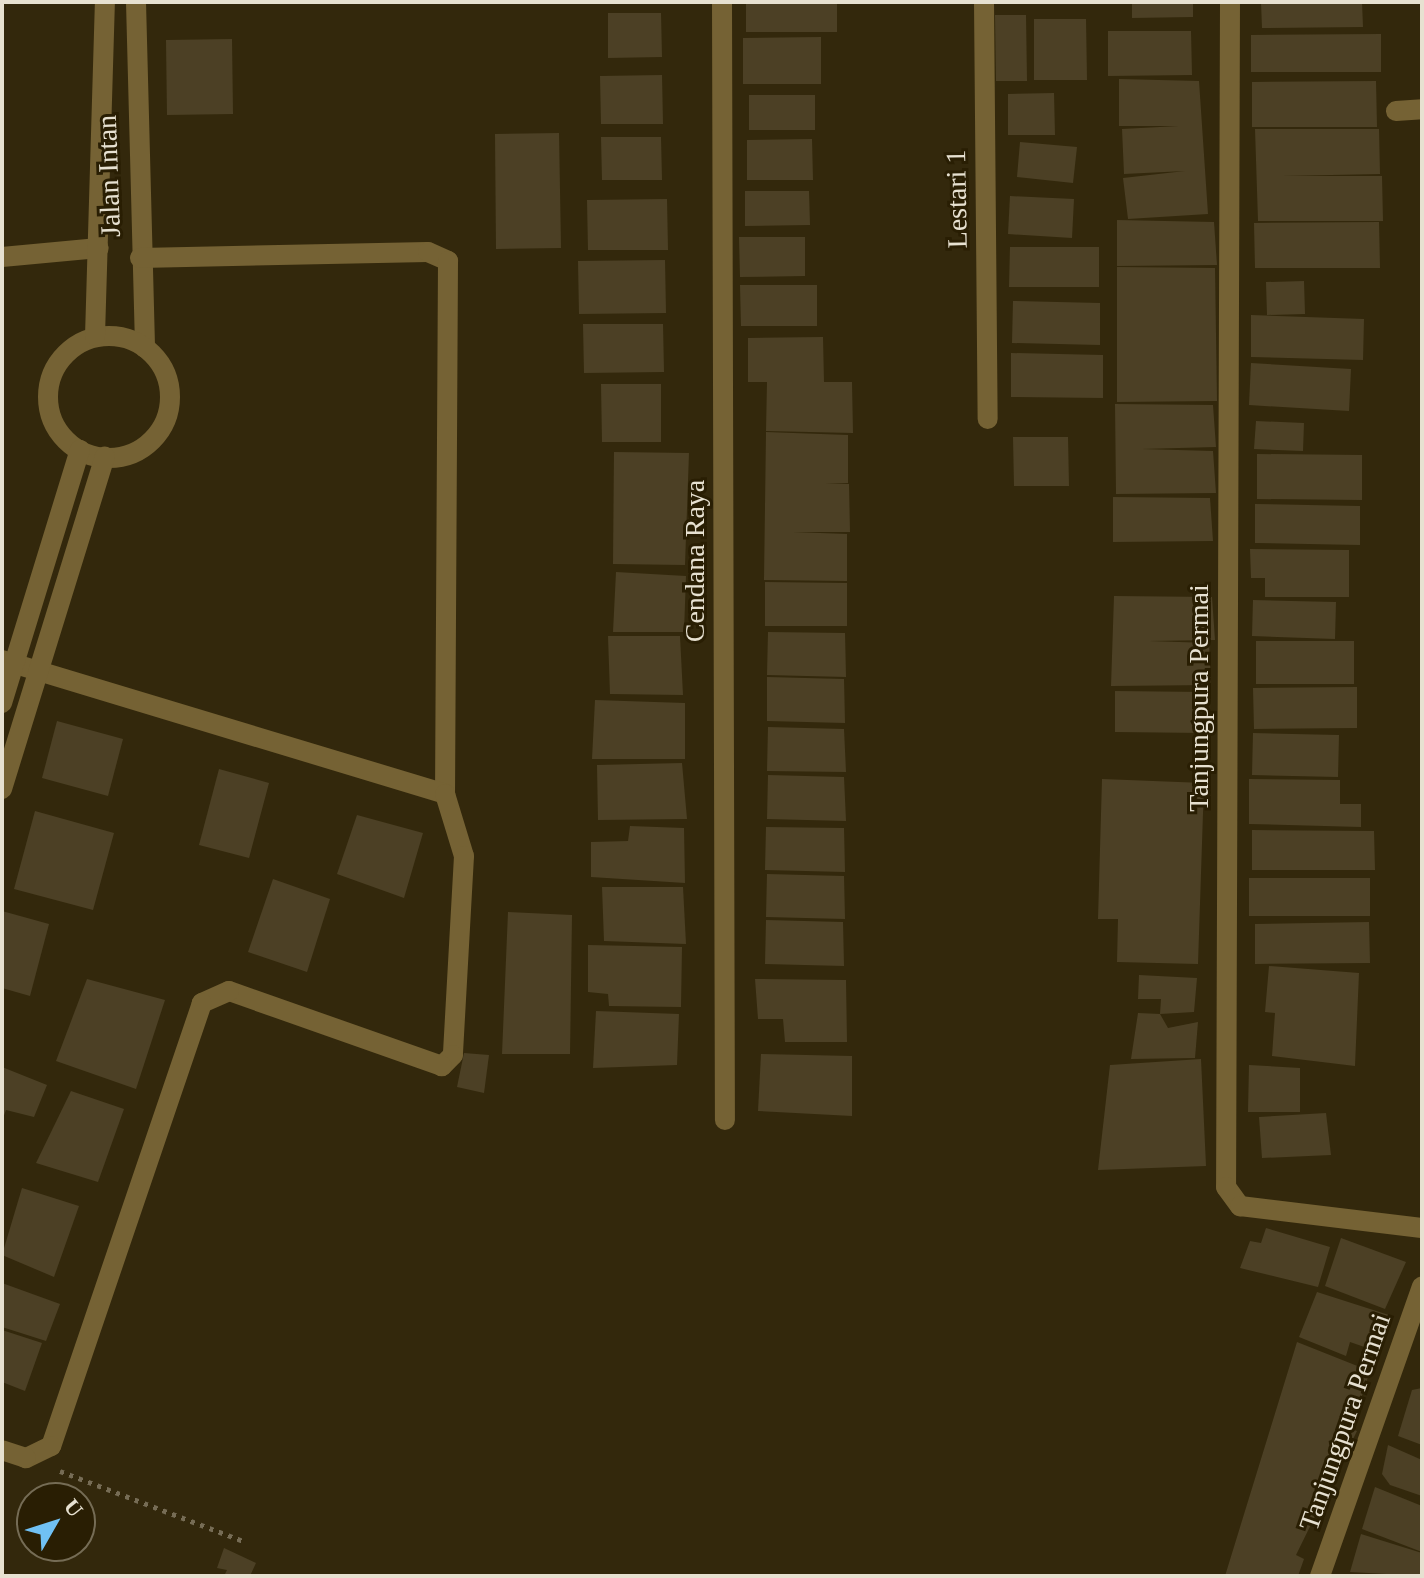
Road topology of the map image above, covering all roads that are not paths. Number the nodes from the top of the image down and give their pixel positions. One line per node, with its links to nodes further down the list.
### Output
1 (105, 2): 8 (street)
2 (136, 2): 10 (street, Jalan Intan)
3 (722, 2): 21 (street, Cendana Raya)
4 (984, 2): 13 (street, Lestari 1)
5 (1230, 2): 22 (street, Tanjungpura Permai)
6 (1422, 109): 7 (street)
7 (1396, 111)
8 (99, 248): 9 (street); 11 (street)
9 (2, 257)
10 (140, 258): 12 (street, Jalan Intan); 20 (street)
11 (95, 336): 12 (street); 14 (street)
12 (145, 348): 15 (street)
13 (988, 419)
14 (80, 450): 15 (street); 16 (street)
15 (105, 457): 17 (street)
16 (8, 662): 17 (street); 18 (street)
17 (41, 675): 19 (street); 20 (street)
18 (2, 703)
19 (2, 789)
20 (445, 794): 24 (street)
21 (725, 1120)
22 (1422, 1228)
23 (1422, 1286): 25 (street, Tanjungpura Permai)
24 (2, 1450)
25 (1320, 1576)

